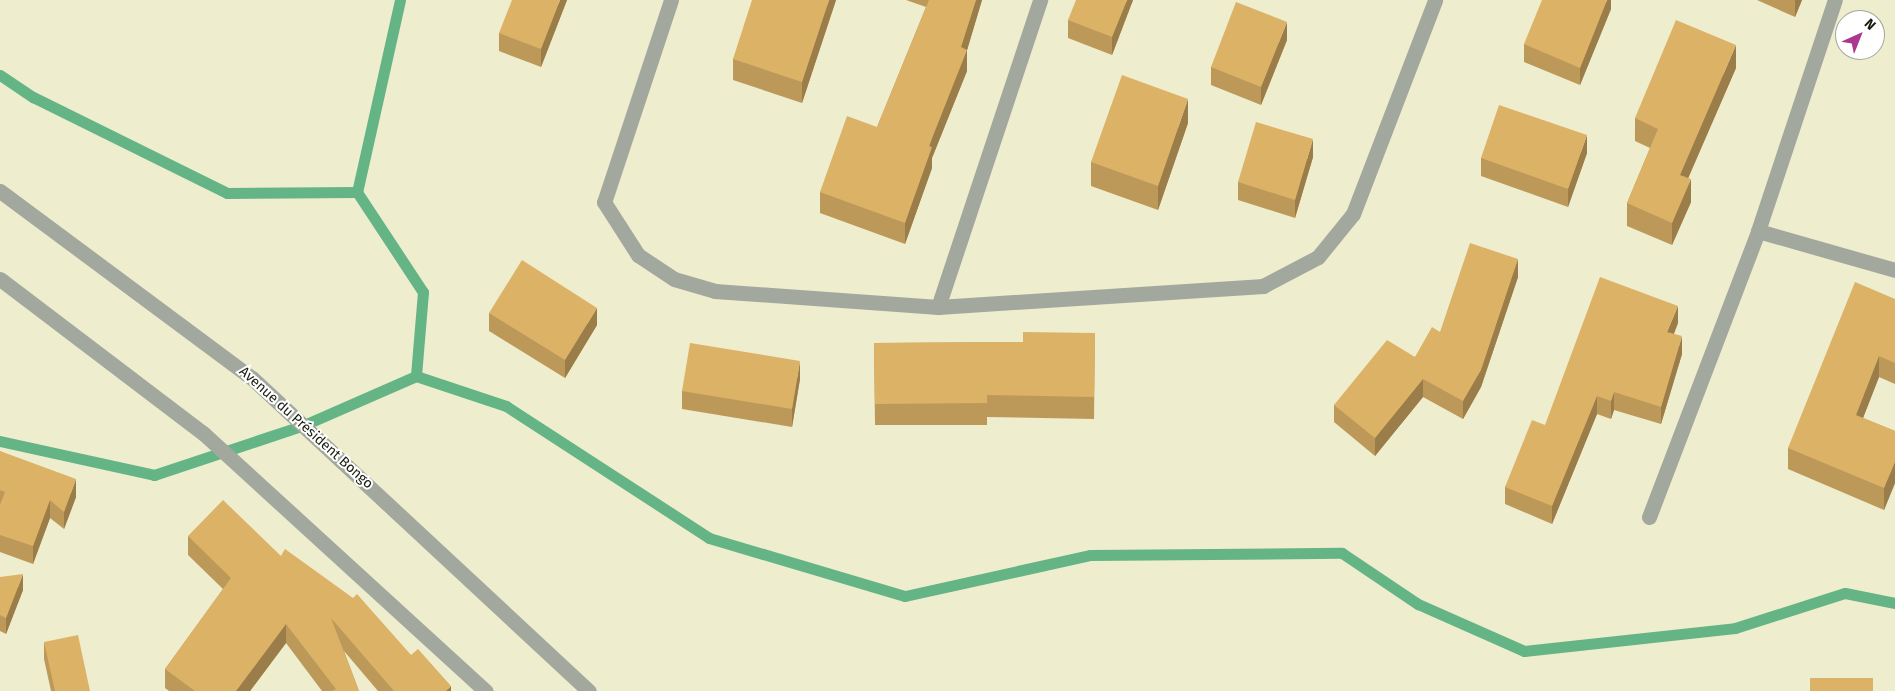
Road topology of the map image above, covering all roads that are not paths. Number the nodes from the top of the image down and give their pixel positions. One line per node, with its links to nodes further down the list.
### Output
1 (671, 0): 9 (street)
2 (1040, 0): 9 (street)
3 (1434, 0): 9 (street)
4 (1835, 0): 6 (street)
5 (0, 191): 12 (street, Avenue du Président Bongo)
6 (1758, 231): 7 (street); 10 (street)
7 (1895, 270)
8 (0, 279): 11 (street)
9 (938, 307)
10 (1649, 517)
11 (486, 691)
12 (589, 691)

